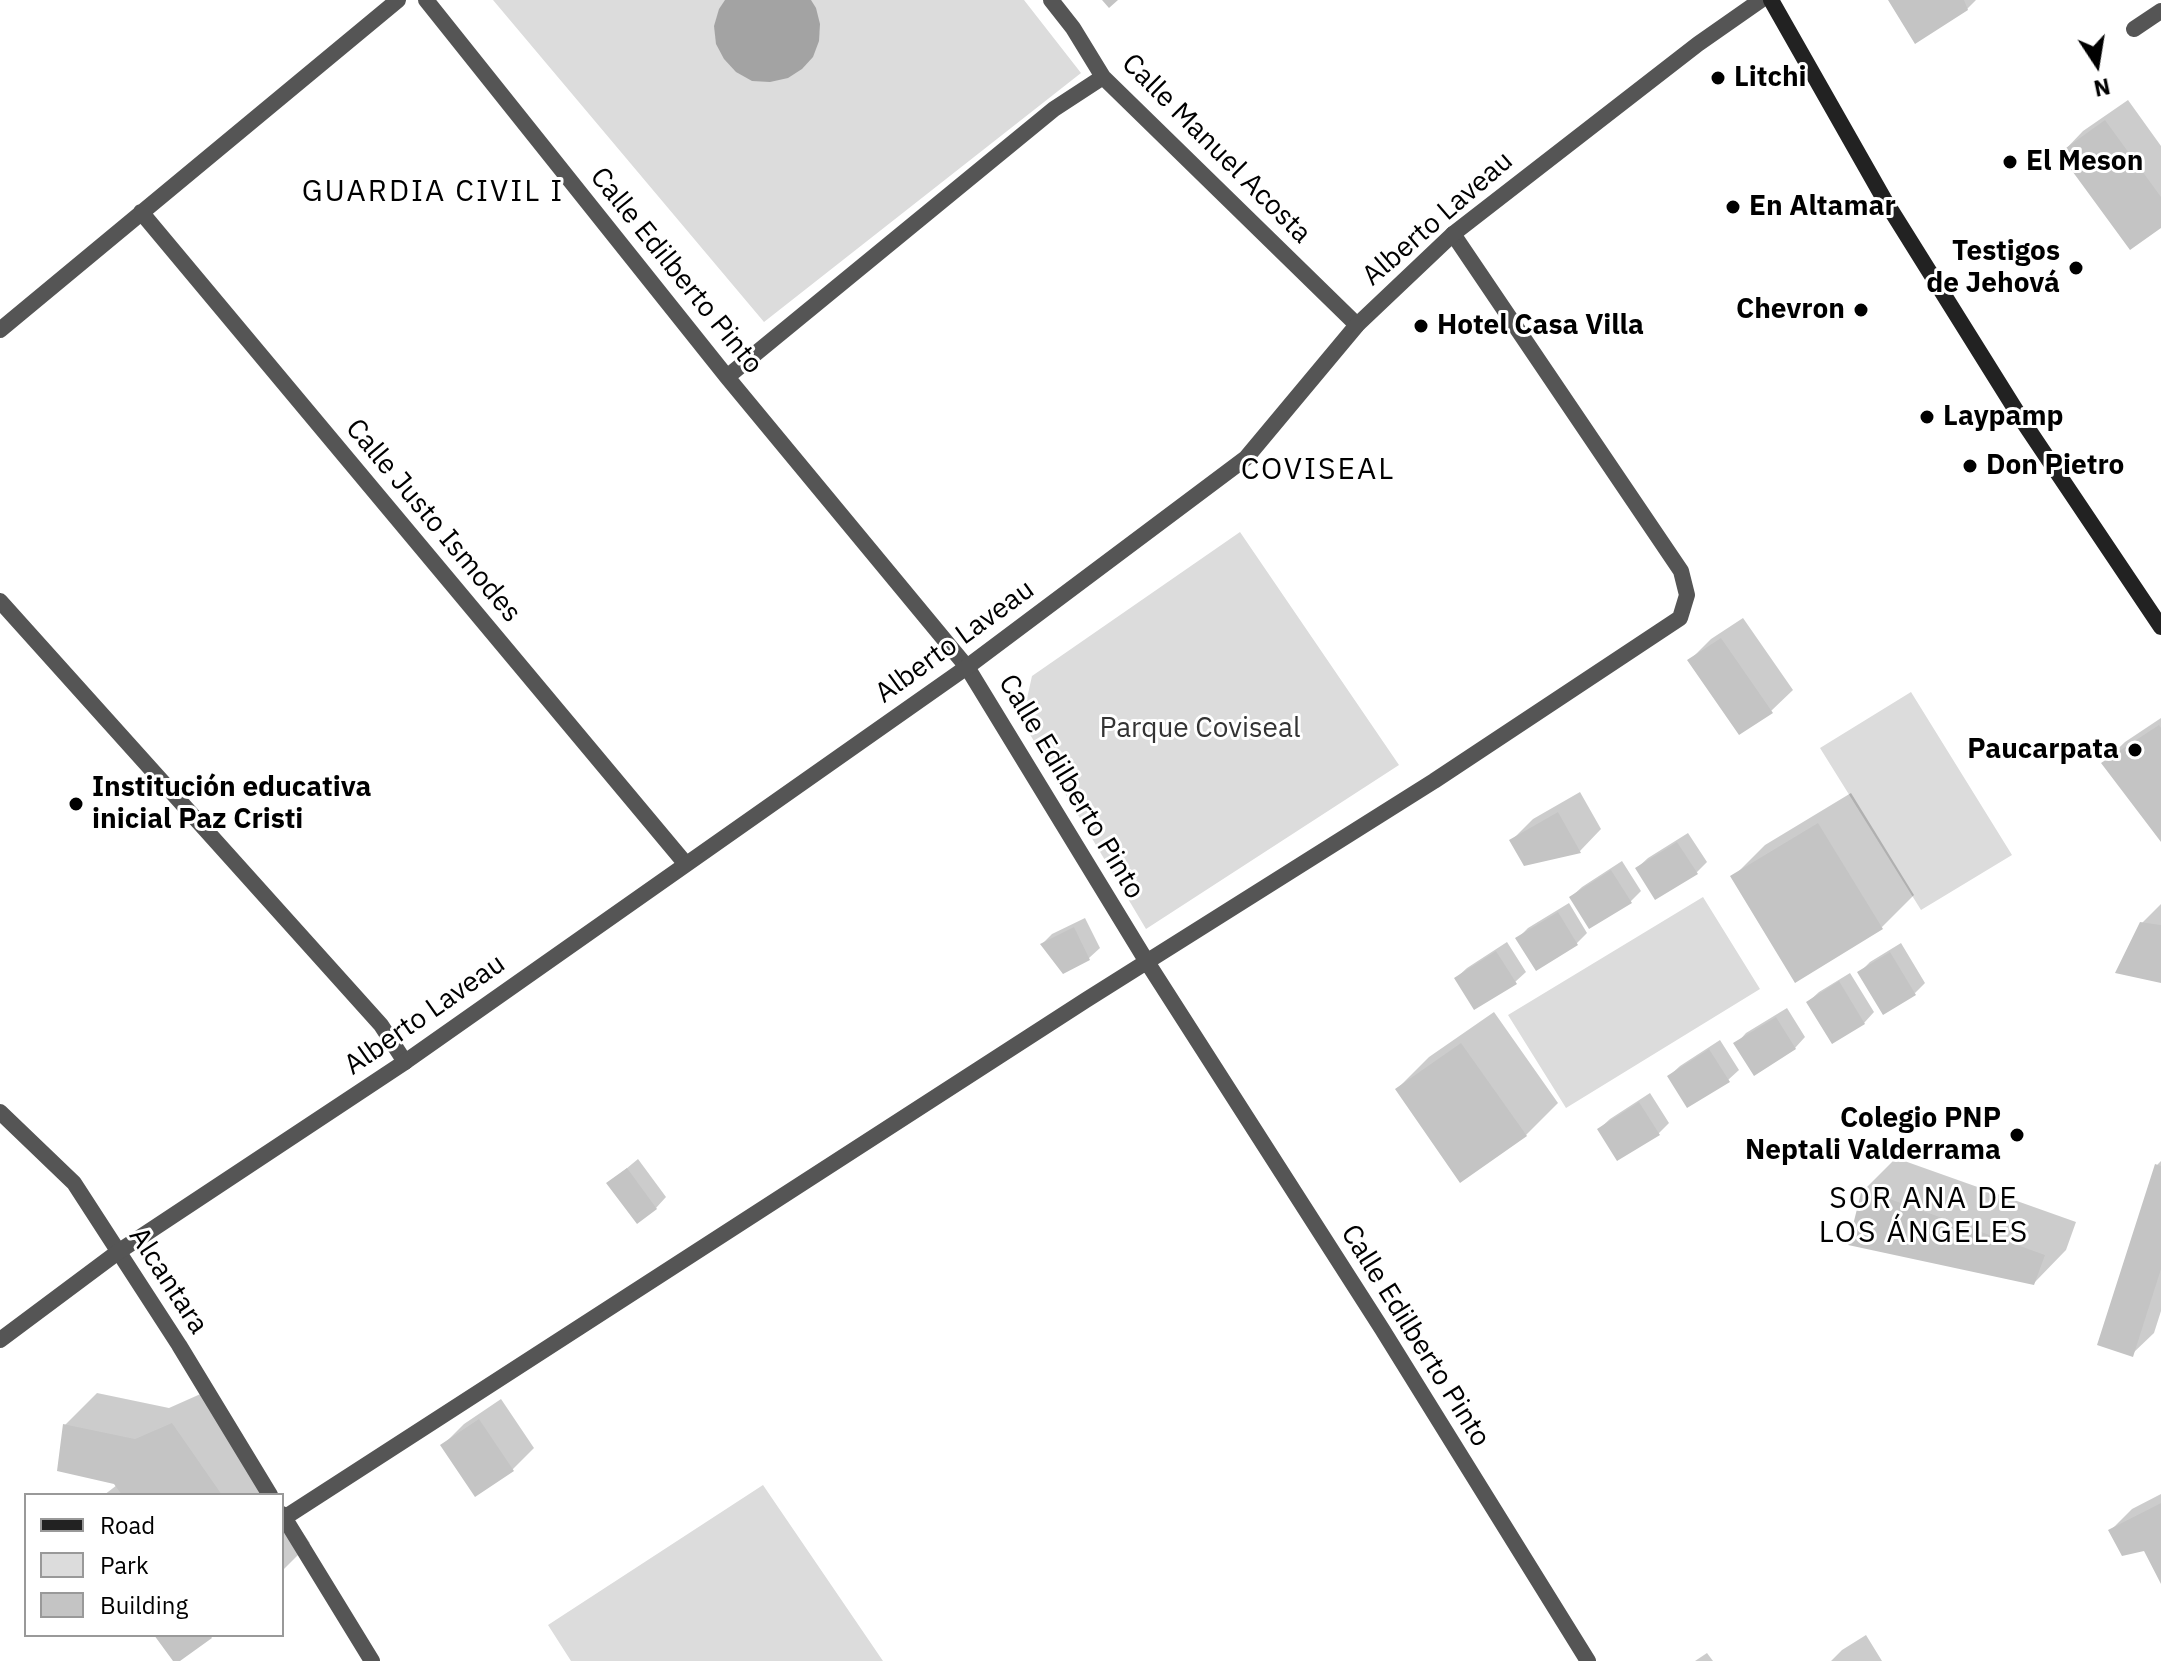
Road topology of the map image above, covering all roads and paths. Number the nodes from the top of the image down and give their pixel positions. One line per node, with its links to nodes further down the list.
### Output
1 (398, 0): 9 (street)
2 (426, 0): 13 (street, Calle Edilberto Pinto)
3 (1051, 0): 8 (street, Calle Manuel Acosta)
4 (1761, 0): 10 (street, Alberto Laveau)
5 (1771, 0): 15 (main road)
6 (2161, 11): 7 (street)
7 (2134, 29)
8 (1103, 77): 11 (street, Calle Manuel Acosta); 13 (street)
9 (141, 212): 12 (street); 17 (street, Calle Justo Ismodes)
10 (1453, 234): 11 (street, Alberto Laveau); 18 (street)
11 (1357, 325): 16 (street, Alberto Laveau)
12 (0, 330)
13 (727, 377): 16 (street, Calle Edilberto Pinto)
14 (0, 601): 19 (street)
15 (2161, 627)
16 (967, 667): 17 (street, Alberto Laveau); 18 (street, Calle Edilberto Pinto)
17 (685, 863): 19 (street, Alberto Laveau)
18 (1147, 962): 24 (street); 27 (street, Calle Edilberto Pinto)
19 (405, 1062): 21 (street, Alberto Laveau)
20 (0, 1112): 21 (street, Alcantara)
21 (118, 1252): 22 (street, Alberto Laveau); 23 (street, Alcantara)
22 (0, 1340)
23 (269, 1493)
24 (284, 1515)
25 (284, 1518): 26 (street)
26 (372, 1661)
27 (1588, 1661)

